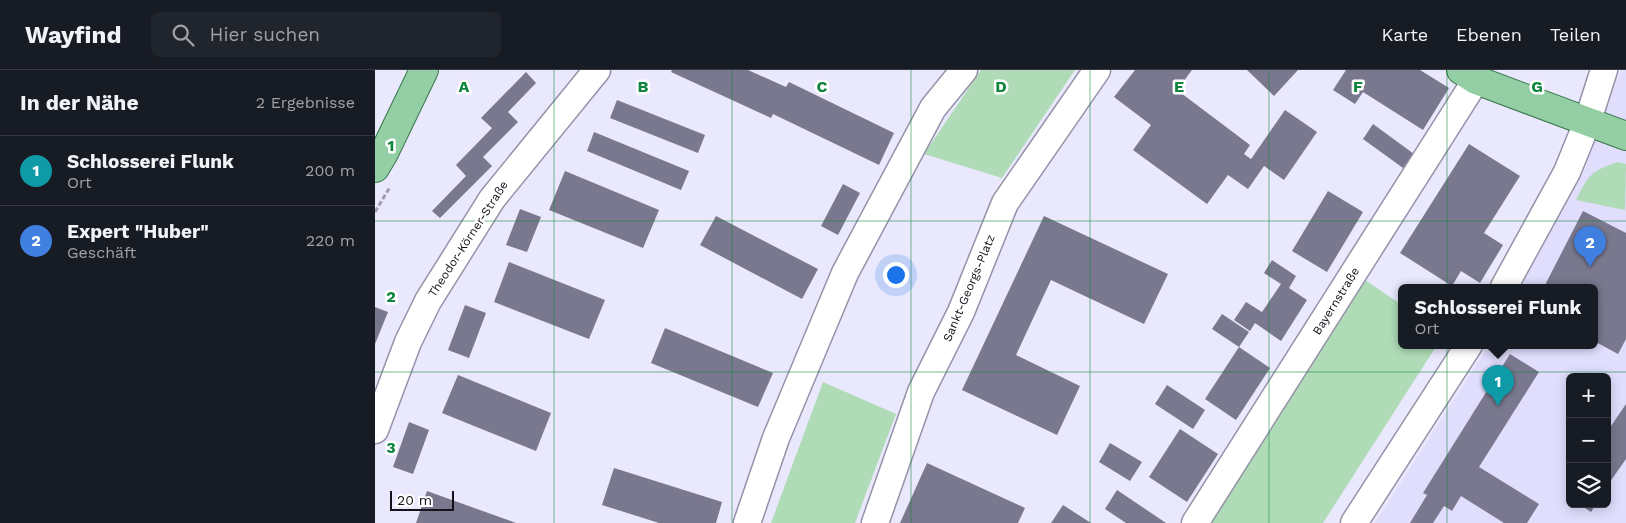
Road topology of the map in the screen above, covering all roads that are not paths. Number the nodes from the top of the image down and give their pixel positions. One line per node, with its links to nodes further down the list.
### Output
1 (423, 70): 9 (main road)
2 (597, 70): 12 (street, Theodor-Körner-Straße)
3 (963, 70): 13 (street)
4 (1097, 70): 14 (street, Sankt-Georgs-Platz)
5 (1604, 70): 7 (street)
6 (1469, 75): 7 (main road); 15 (street, Bayernstraße)
7 (1587, 123): 8 (main road); 10 (street)
8 (1626, 136)
9 (375, 168)
10 (1506, 284)
11 (1466, 349): 16 (street)
12 (375, 430)
13 (747, 523)
14 (875, 523)
15 (1195, 523)
16 (1354, 523)

